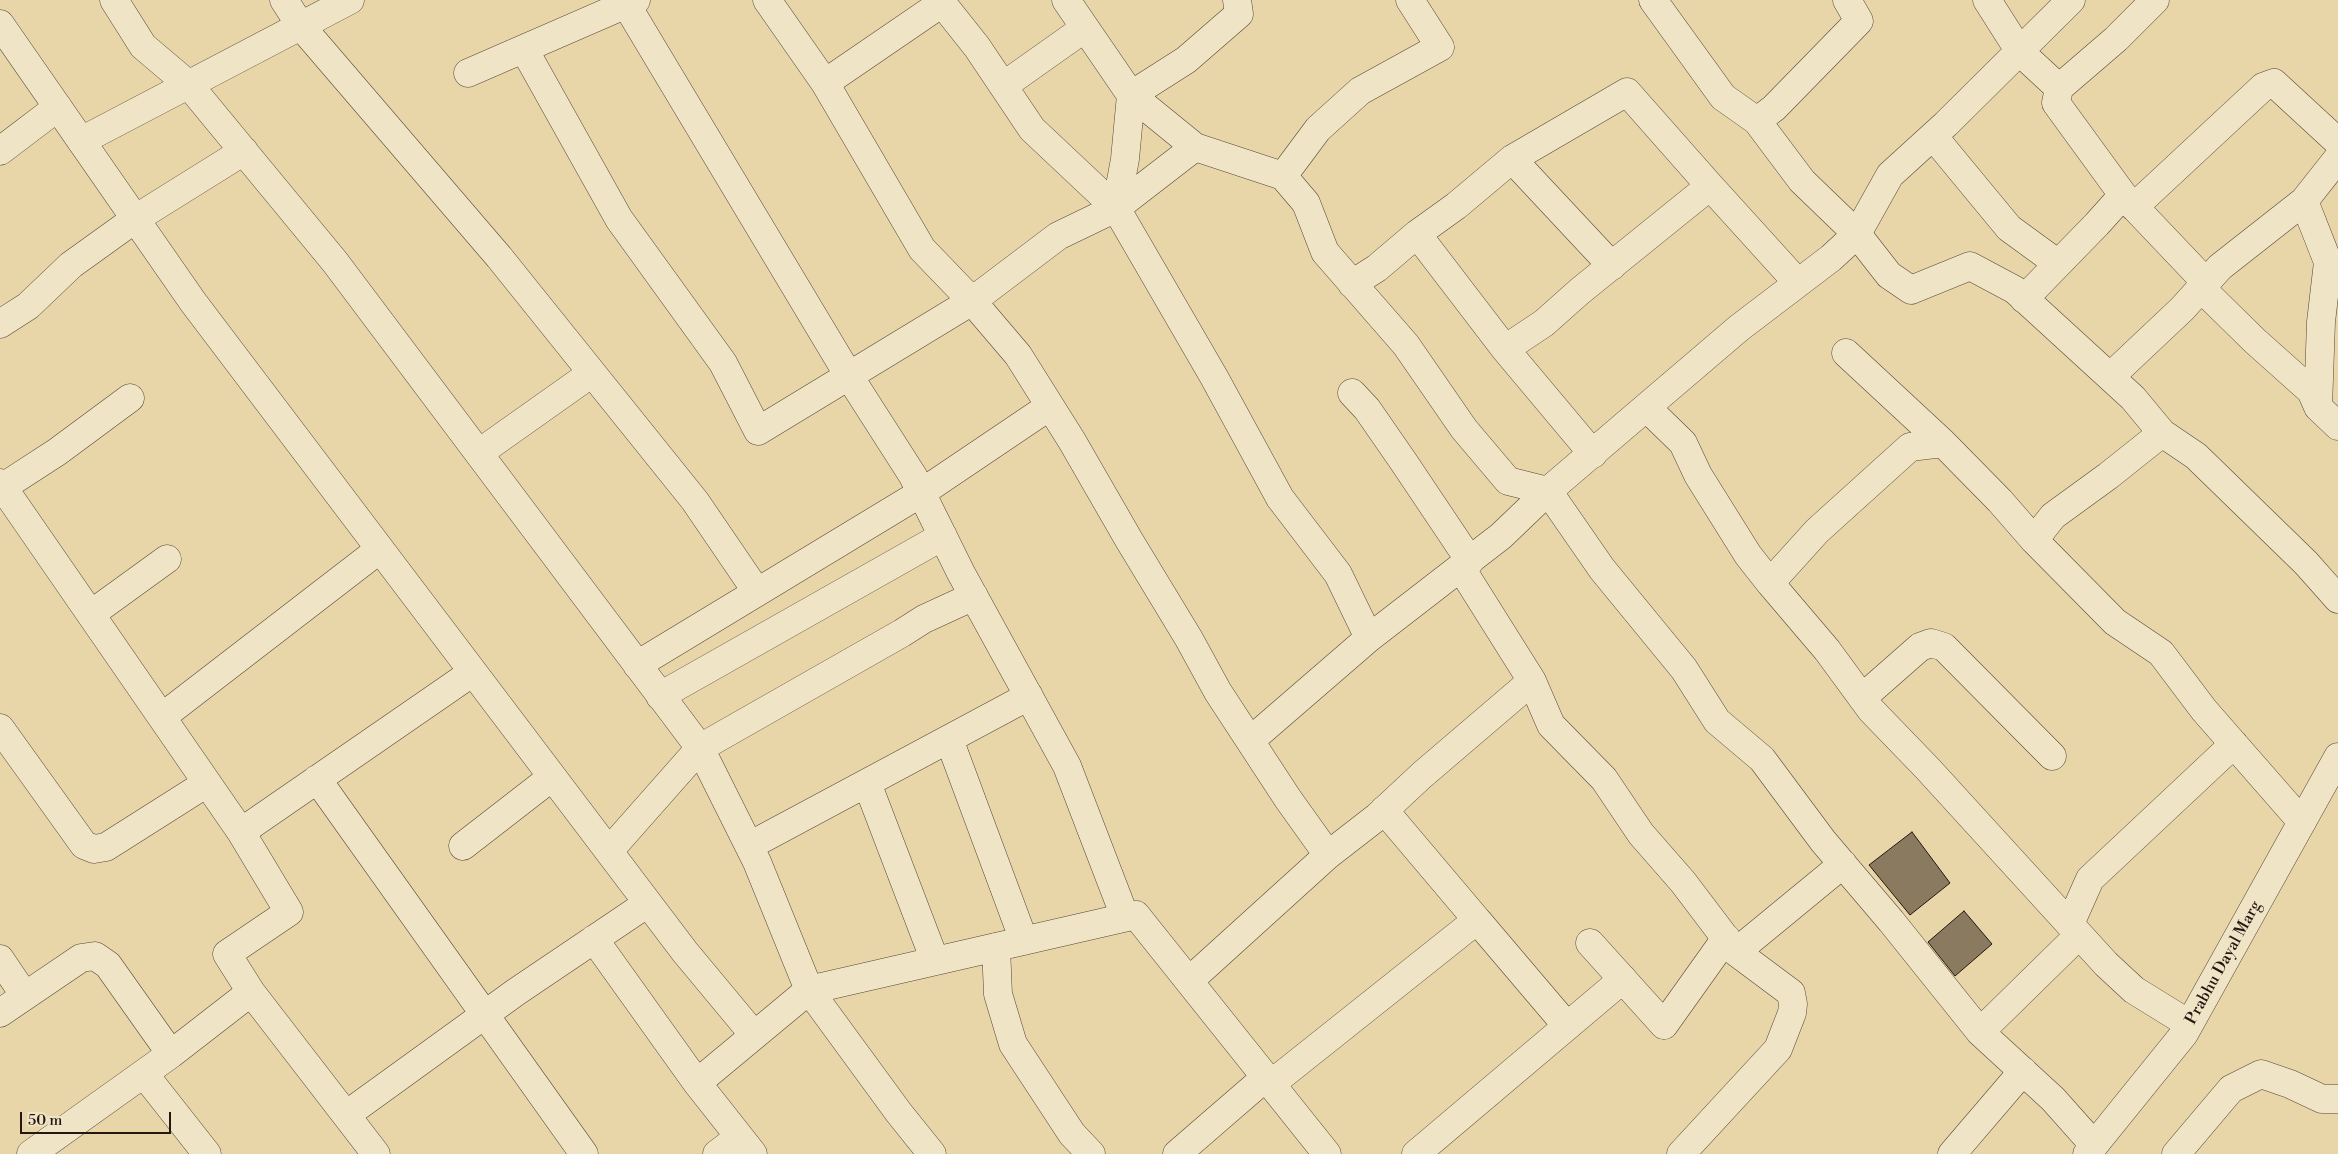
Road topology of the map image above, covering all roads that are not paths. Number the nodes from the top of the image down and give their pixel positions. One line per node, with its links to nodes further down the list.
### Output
1 (114, 0): 21 (street)
2 (284, 0): 15 (street)
3 (350, 0): 15 (street)
4 (768, 0): 20 (street)
5 (1066, 0): 16 (street)
6 (1410, 0): 35 (street)
7 (1653, 0): 26 (street)
8 (1847, 0): 26 (street)
9 (1987, 0): 18 (street)
10 (2071, 0): 18 (street)
11 (2155, 0): 23 (street)
12 (631, 2): 17 (street); 54 (street)
13 (1245, 5): 24 (street)
14 (0, 24): 25 (street)
15 (300, 25): 21 (street); 53 (street)
16 (1085, 28): 22 (street); 24 (street)
17 (524, 49): 19 (street); 54 (street)
18 (2020, 52): 23 (street); 27 (street)
19 (468, 73)
20 (825, 84): 22 (street); 49 (street)
21 (189, 85): 28 (street); 32 (street)
22 (1003, 86): 39 (street)
23 (2059, 88): 37 (street)
24 (1131, 96): 30 (street); 39 (street)
25 (58, 107): 28 (street); 31 (street)
26 (1757, 121): 42 (street)
27 (1933, 136): 42 (street); 43 (street)
28 (81, 141): 40 (street)
29 (2338, 142): 37 (street)
30 (1195, 147): 35 (street); 39 (street)
31 (0, 151)
32 (244, 151): 40 (street); 64 (street)
33 (2338, 158): 38 (street)
34 (1512, 159): 36 (street); 41 (street); 44 (street)
35 (1283, 176): 46 (street)
36 (1710, 186): 44 (street); 45 (street)
37 (2129, 201): 43 (street); 47 (street)
38 (2304, 201): 47 (street); 59 (street)
39 (1116, 208): 49 (street); 79 (street)
40 (135, 219): 50 (street); 71 (street)
41 (1417, 234): 46 (street); 51 (street)
42 (1857, 234): 45 (street); 48 (street)
43 (2057, 263): 48 (street)
44 (1612, 266): 51 (street)
45 (1798, 283): 60 (street)
46 (1352, 284): 67 (street)
47 (2201, 288): 55 (street); 59 (street)
48 (2024, 298): 55 (street)
49 (972, 301): 54 (street); 58 (street)
50 (0, 324)
51 (1505, 349): 65 (street)
52 (1846, 353): 63 (street)
53 (592, 373): 64 (street); 75 (street)
54 (849, 376): 68 (street)
55 (2111, 376): 62 (street)
56 (1352, 393): 73 (street)
57 (130, 398): 66 (street)
58 (1050, 406): 68 (street); 89 (street)
59 (2318, 407): 61 (street)
60 (1647, 408): 65 (street); 74 (street)
61 (2338, 426)
62 (2162, 433): 70 (street); 77 (street)
63 (1943, 443): 70 (street); 74 (street)
64 (479, 453): 80 (street)
65 (1593, 454): 67 (street)
66 (1, 485): 78 (street)
67 (1548, 491): 73 (street); 105 (street)
68 (921, 493): 69 (street); 75 (street)
69 (943, 536): 76 (street); 83 (street)
70 (2034, 540): 90 (street)
71 (380, 549): 81 (street); 86 (street)
72 (167, 559): 78 (street)
73 (1466, 564): 79 (street); 82 (street)
74 (1770, 584): 85 (street)
75 (757, 592): 80 (street)
76 (974, 596): 84 (street); 91 (street)
77 (2338, 599)
78 (91, 614): 86 (street)
79 (1369, 638): 89 (street)
80 (637, 666): 83 (street)
81 (473, 672): 94 (street); 95 (street)
82 (1532, 680): 98 (street); 113 (street)
83 (660, 696): 91 (street)
84 (1029, 696): 88 (street); 107 (street)
85 (1862, 698): 92 (street); 109 (street)
86 (162, 718): 96 (street)
87 (0, 728): 96 (street)
88 (949, 739): 97 (street); 111 (street)
89 (1251, 740): 104 (street)
90 (2234, 744): 99 (street); 109 (street)
91 (700, 748): 102 (street); 103 (street)
92 (2052, 756)
93 (2338, 757): 99 (street, Prabhu Dayal Marg)
94 (552, 777): 101 (street); 103 (street)
95 (317, 780): 100 (street); 123 (street)
96 (207, 783): 100 (street)
97 (867, 783): 102 (street); 116 (street)
98 (1384, 810): 104 (street); 108 (street)
99 (2302, 822): 124 (street, Prabhu Dayal Marg)
100 (241, 832): 120 (street)
101 (463, 846)
102 (749, 846): 119 (street)
103 (609, 851): 106 (street)
104 (1328, 855): 118 (street)
105 (1843, 864): 113 (street); 126 (street)
106 (648, 903): 110 (street); 127 (street)
107 (1125, 917): 111 (street); 118 (street)
108 (1477, 920): 125 (street); 131 (street)
109 (2074, 929): 124 (street); 126 (street)
110 (594, 939): 123 (street); 132 (street)
111 (1024, 941): 114 (street)
112 (1590, 943): 117 (street)
113 (1731, 945): 117 (street); 147 (street)
114 (996, 947): 116 (street); 143 (street)
115 (0, 960): 121 (street)
116 (934, 961): 119 (street)
117 (1623, 979): 125 (street)
118 (1189, 982): 131 (street)
119 (809, 990): 127 (street); 142 (street)
120 (251, 992): 128 (street); 134 (street)
121 (24, 996): 122 (street); 128 (street)
122 (0, 1013)
123 (487, 1015): 134 (street); 140 (street)
124 (2189, 1024): 136 (street, Prabhu Dayal Marg)
125 (1567, 1026): 146 (street)
126 (1980, 1032): 129 (street)
127 (754, 1035): 132 (street)
128 (171, 1054): 130 (street)
129 (2023, 1071): 136 (street); 148 (street)
130 (144, 1074): 137 (street); 138 (street)
131 (1268, 1081): 144 (street); 145 (street)
132 (697, 1083): 135 (street)
133 (2338, 1098): 149 (street)
134 (346, 1115): 139 (street)
135 (745, 1146): 141 (street)
136 (2091, 1150)
137 (38, 1152)
138 (207, 1154)
139 (376, 1154)
140 (584, 1154)
141 (717, 1154)
142 (932, 1154)
143 (1091, 1154)
144 (1177, 1154)
145 (1326, 1154)
146 (1416, 1154)
147 (1681, 1154)
148 (1952, 1154)
149 (2176, 1154)

